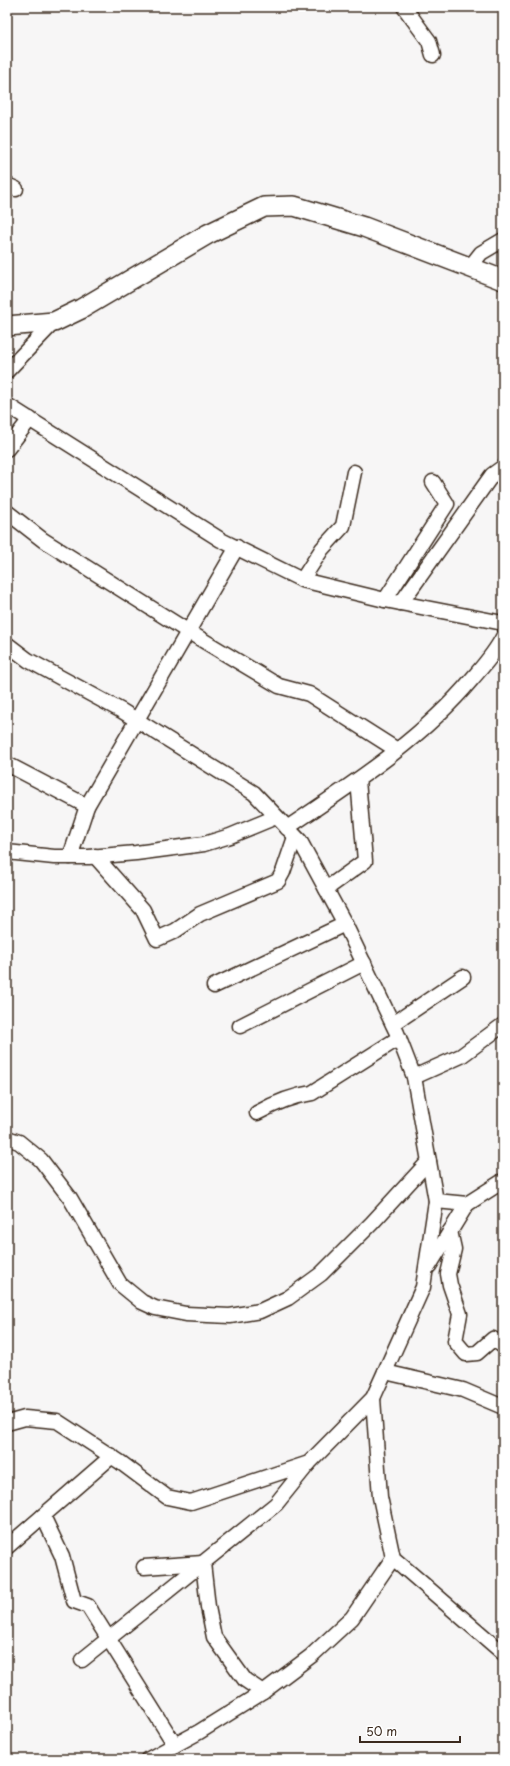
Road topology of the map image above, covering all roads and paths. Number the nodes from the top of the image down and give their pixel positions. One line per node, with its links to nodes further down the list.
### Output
1 (404, 7): 2 (street)
2 (433, 55)
3 (503, 240): 4 (street)
4 (470, 267): 5 (street); 6 (street)
5 (503, 280)
6 (54, 322): 7 (street); 8 (street)
7 (7, 326)
8 (7, 371)
9 (7, 404): 10 (street)
10 (30, 419): 11 (street); 16 (street)
11 (7, 449)
12 (503, 467): 19 (street)
13 (354, 472): 17 (street)
14 (433, 482): 18 (street)
15 (7, 512): 21 (street)
16 (237, 547): 17 (street); 21 (street)
17 (302, 580): 18 (street)
18 (385, 600): 19 (street)
19 (401, 603): 20 (street)
20 (503, 623)
21 (189, 632): 24 (street); 25 (street)
22 (503, 637): 25 (street)
23 (7, 644): 24 (street)
24 (138, 720): 28 (street); 29 (street)
25 (397, 750): 27 (street)
26 (7, 764): 28 (street)
27 (358, 780): 30 (street); 34 (street)
28 (87, 806): 33 (street)
29 (276, 817): 30 (street); 32 (street)
30 (291, 832): 32 (street); 34 (street)
31 (7, 852): 33 (street)
32 (95, 856): 33 (street)
33 (70, 857)
34 (326, 889): 35 (street)
35 (345, 924): 36 (street); 38 (street)
36 (364, 963): 39 (street); 41 (street)
37 (463, 977): 39 (street)
38 (214, 986)
39 (393, 1024): 42 (street)
40 (503, 1025): 43 (street)
41 (240, 1026)
42 (399, 1038): 43 (street); 44 (street)
43 (414, 1077): 46 (street)
44 (257, 1113)
45 (7, 1138): 46 (street)
46 (429, 1161): 48 (street)
47 (501, 1184): 49 (street)
48 (436, 1201): 49 (street); 51 (street)
49 (467, 1204): 50 (street)
50 (450, 1231): 51 (street); 52 (street)
51 (426, 1272): 53 (street)
52 (503, 1346)
53 (385, 1372): 54 (street); 55 (street)
54 (373, 1398): 58 (street); 61 (street)
55 (503, 1407)
56 (7, 1423): 57 (street)
57 (112, 1456): 58 (street); 59 (street)
58 (309, 1463): 62 (street)
59 (43, 1516): 60 (street); 64 (street)
60 (7, 1547)
61 (393, 1558): 65 (street); 67 (street)
62 (203, 1562): 63 (street); 64 (street); 67 (street)
63 (144, 1567)
64 (108, 1639): 66 (street); 68 (street)
65 (503, 1653)
66 (82, 1660)
67 (263, 1692): 68 (street)
68 (175, 1745): 69 (street)
69 (149, 1759)

